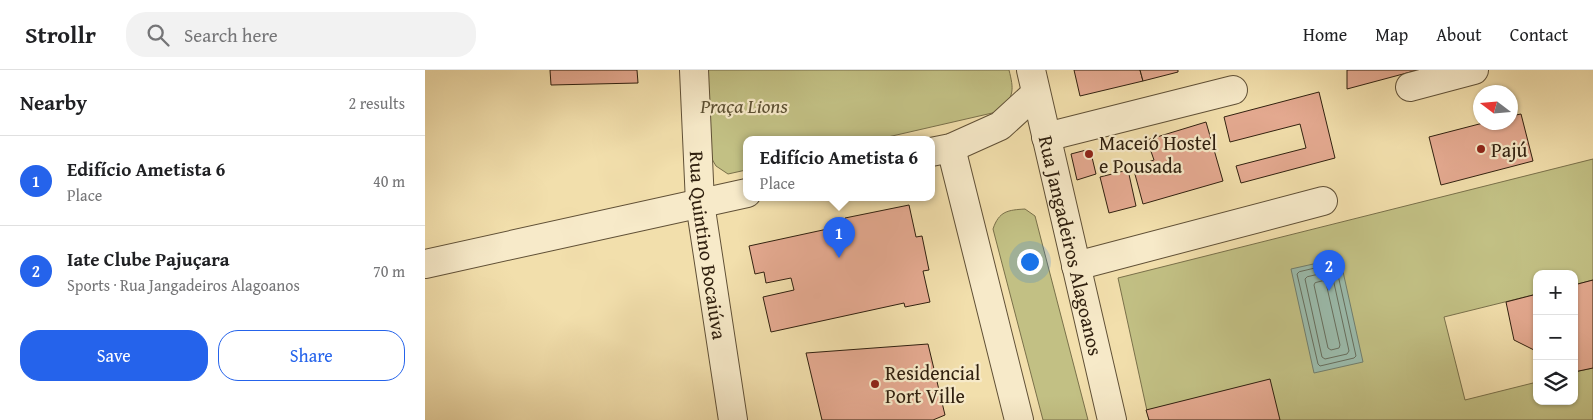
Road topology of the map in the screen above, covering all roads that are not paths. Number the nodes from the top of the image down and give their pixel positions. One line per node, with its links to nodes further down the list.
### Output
1 (694, 70): 10 (street, Rua Quintino Bocaiúva)
2 (1475, 70): 4 (street)
3 (1033, 82): 6 (street, Rua Jangadeiros Alagoanos); 7 (street)
4 (1410, 87)
5 (1233, 90): 6 (street)
6 (1046, 137): 12 (street, Rua Jangadeiros Alagoanos)
7 (941, 150): 14 (street)
8 (743, 194): 10 (street)
9 (1323, 201): 12 (street)
10 (700, 203): 11 (street); 13 (street, Rua Quintino Bocaiúva)
11 (425, 264)
12 (1076, 266): 15 (street, Rua Jangadeiros Alagoanos)
13 (733, 420)
14 (1019, 420)
15 (1112, 420)

